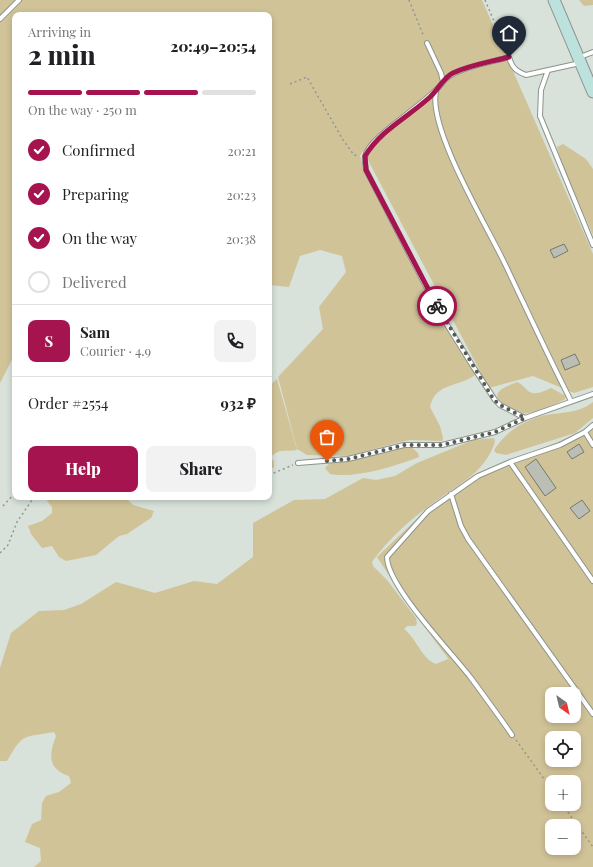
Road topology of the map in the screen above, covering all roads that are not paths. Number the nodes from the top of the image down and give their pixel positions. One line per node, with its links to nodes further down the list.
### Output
1 (19, 0): 3 (lane)
2 (554, 0): 6 (street)
3 (0, 19)
4 (427, 43): 8 (lane)
5 (593, 52): 6 (lane)
6 (579, 60): 7 (lane); 10 (street)
7 (548, 70): 8 (lane); 11 (lane)
8 (443, 82): 9 (lane)
9 (436, 92): 13 (lane); 14 (lane)
10 (593, 92)
11 (593, 245)
12 (593, 394): 13 (lane)
13 (571, 401): 14 (lane)
14 (525, 418): 18 (lane)
15 (593, 425): 16 (lane)
16 (585, 432): 17 (lane); 19 (lane)
17 (593, 445)
18 (298, 462)
19 (510, 462): 20 (lane); 21 (lane)
20 (451, 494): 22 (lane); 23 (lane)
21 (593, 581)
22 (593, 714)
23 (512, 735)

